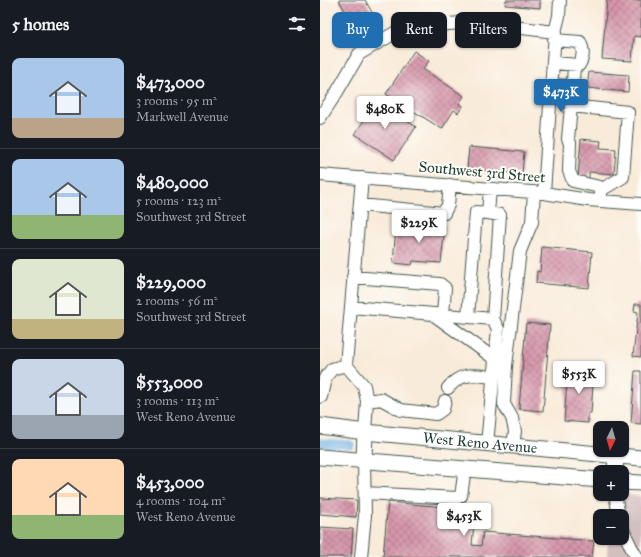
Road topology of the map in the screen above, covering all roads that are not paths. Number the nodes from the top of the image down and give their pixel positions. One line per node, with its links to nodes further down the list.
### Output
1 (560, 0): 2 (street)
2 (554, 36): 3 (street); 4 (street); 6 (street)
3 (552, 63): 4 (street); 5 (street)
4 (574, 64): 5 (street)
5 (551, 85): 7 (street)
6 (320, 118)
7 (548, 132): 8 (street); 13 (street)
8 (568, 139): 14 (street); 14 (street)
9 (320, 175): 10 (street, Southwest 3rd Street)
10 (362, 178): 11 (street, Southwest 3rd Street); 16 (street)
11 (450, 186): 12 (street, Southwest 3rd Street); 16 (street)
12 (490, 189): 13 (street, Southwest 3rd Street); 17 (street)
13 (539, 193): 14 (street, Southwest 3rd Street); 33 (street)
14 (601, 196): 15 (street, Southwest 3rd Street)
15 (641, 204)
16 (360, 205): 18 (street)
17 (488, 212): 21 (street); 22 (street)
18 (353, 277): 19 (street); 20 (street)
19 (351, 307): 20 (street); 24 (street)
20 (438, 314): 21 (street); 23 (street)
21 (468, 317): 22 (street)
22 (493, 319): 23 (street)
23 (495, 359): 25 (street)
24 (346, 365): 27 (street); 29 (street)
25 (493, 377): 26 (street); 32 (street)
26 (448, 388)
27 (367, 401): 28 (street); 31 (street)
28 (445, 401)
29 (321, 402)
30 (320, 426): 31 (main road, West Reno Avenue)
31 (365, 432): 32 (main road, West Reno Avenue); 38 (main road)
32 (487, 444): 33 (main road, West Reno Avenue)
33 (513, 446): 34 (main road, West Reno Avenue)
34 (593, 454)
35 (320, 456): 38 (main road, West Reno Avenue)
36 (628, 457): 37 (main road, West Reno Avenue)
37 (641, 458)
38 (364, 460): 39 (main road, West Reno Avenue); 43 (street)
39 (465, 468): 40 (main road, West Reno Avenue); 43 (street)
40 (593, 479)
41 (629, 483): 42 (main road)
42 (641, 484)
43 (365, 493): 45 (street)
44 (629, 543): 46 (street)
45 (361, 557)
46 (637, 557)

